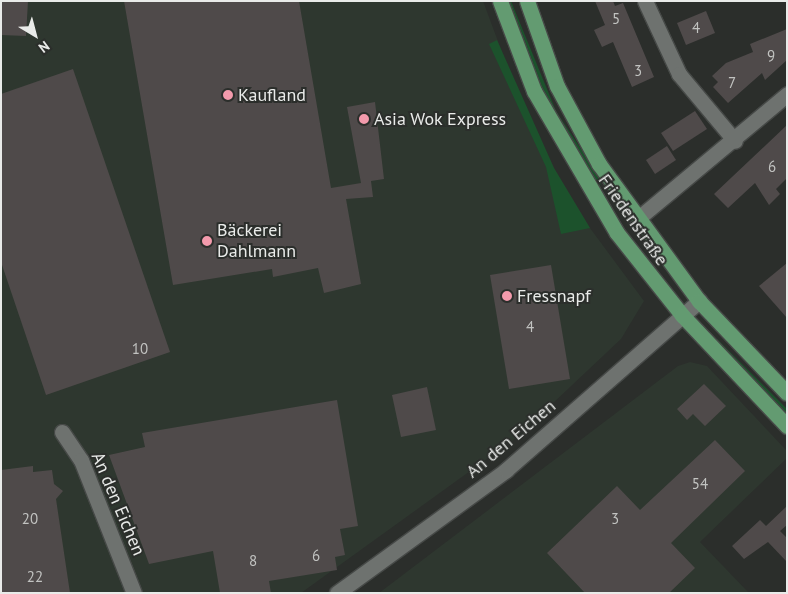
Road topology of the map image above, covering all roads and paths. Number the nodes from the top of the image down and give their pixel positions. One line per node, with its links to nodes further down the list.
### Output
1 (500, 1): 8 (main road, Friedenstraße)
2 (527, 1): 6 (main road, Friedenstraße)
3 (645, 1): 5 (street)
4 (787, 94): 5 (street)
5 (735, 141): 6 (street)
6 (636, 220): 7 (main road, Friedenstraße)
7 (698, 301): 8 (street, An den Eichen); 9 (main road, Friedenstraße)
8 (682, 315): 10 (main road, Friedenstraße); 13 (street, An den Eichen)
9 (787, 394)
10 (787, 426)
11 (62, 432): 12 (street, An den Eichen)
12 (134, 593)
13 (337, 593)

